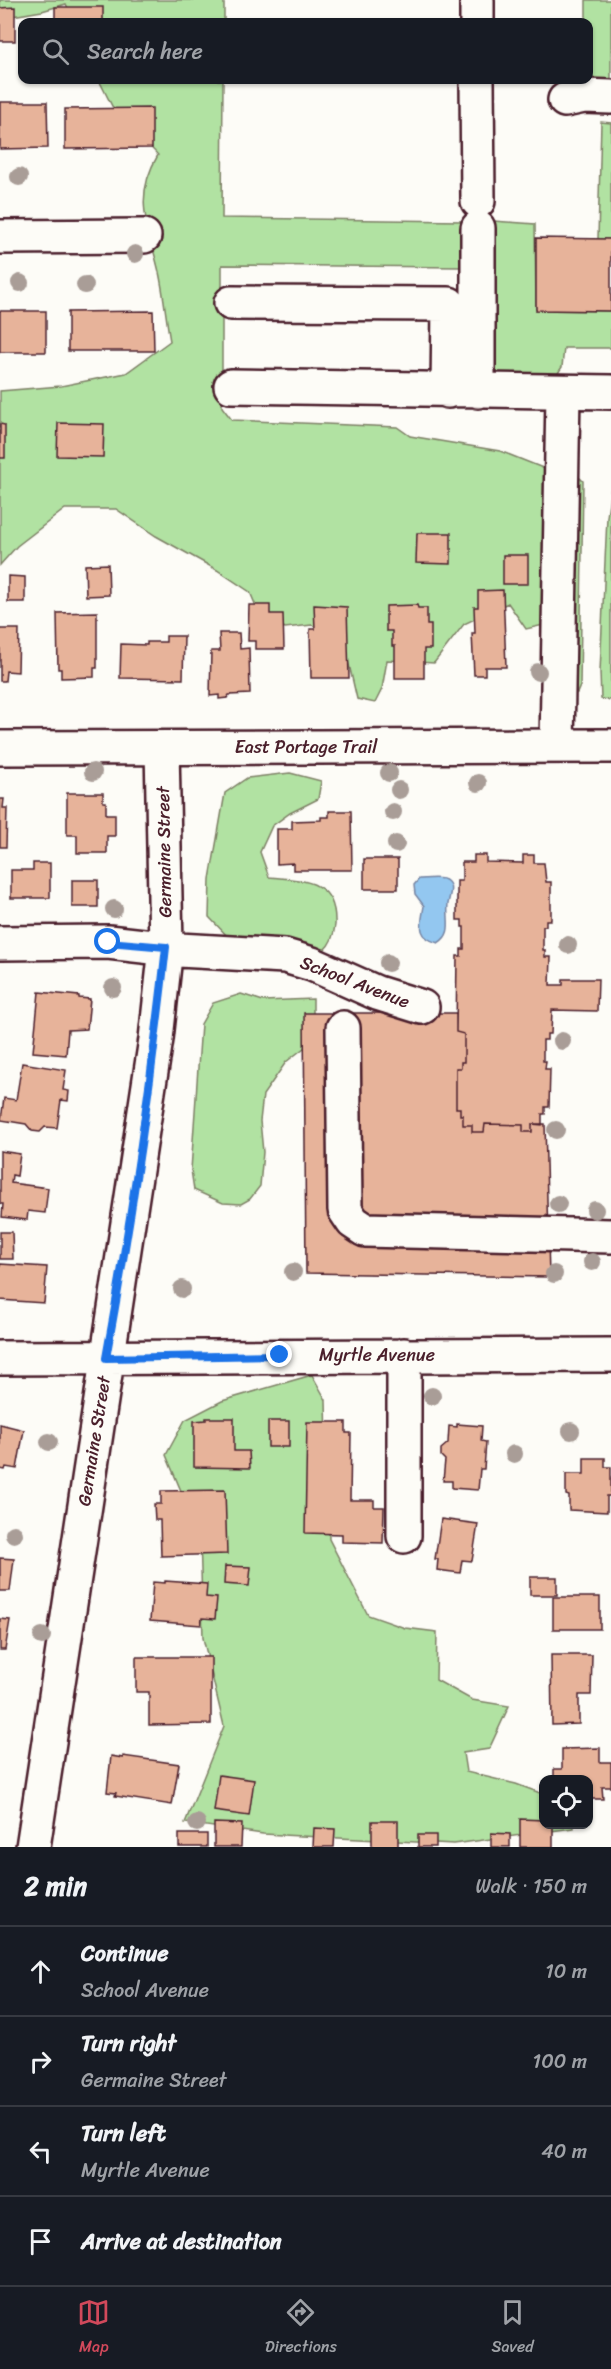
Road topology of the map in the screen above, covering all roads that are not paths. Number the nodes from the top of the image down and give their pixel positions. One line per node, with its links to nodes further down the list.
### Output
1 (477, 0): 2 (street)
2 (477, 18)
3 (477, 84): 10 (street)
4 (611, 97): 5 (street)
5 (566, 100)
6 (144, 236): 7 (street)
7 (0, 237)
8 (231, 303): 10 (street)
9 (231, 386): 10 (street)
10 (463, 391): 11 (street)
11 (563, 392): 12 (street); 13 (street)
12 (611, 392)
13 (557, 746): 14 (street, East Portage Trail); 16 (street, East Portage Trail)
14 (611, 746)
15 (0, 748): 16 (street, East Portage Trail)
16 (162, 748): 18 (street, Germaine Street)
17 (0, 943): 18 (street, School Avenue)
18 (166, 947): 19 (street, School Avenue); 25 (street, Germaine Street)
19 (422, 1007)
20 (343, 1028): 21 (street)
21 (611, 1236)
22 (404, 1355): 23 (street, Myrtle Avenue); 25 (street, Myrtle Avenue); 26 (street)
23 (611, 1355)
24 (0, 1358): 25 (street, Myrtle Avenue)
25 (106, 1358): 27 (street, Germaine Street)
26 (404, 1536)
27 (33, 1847)

